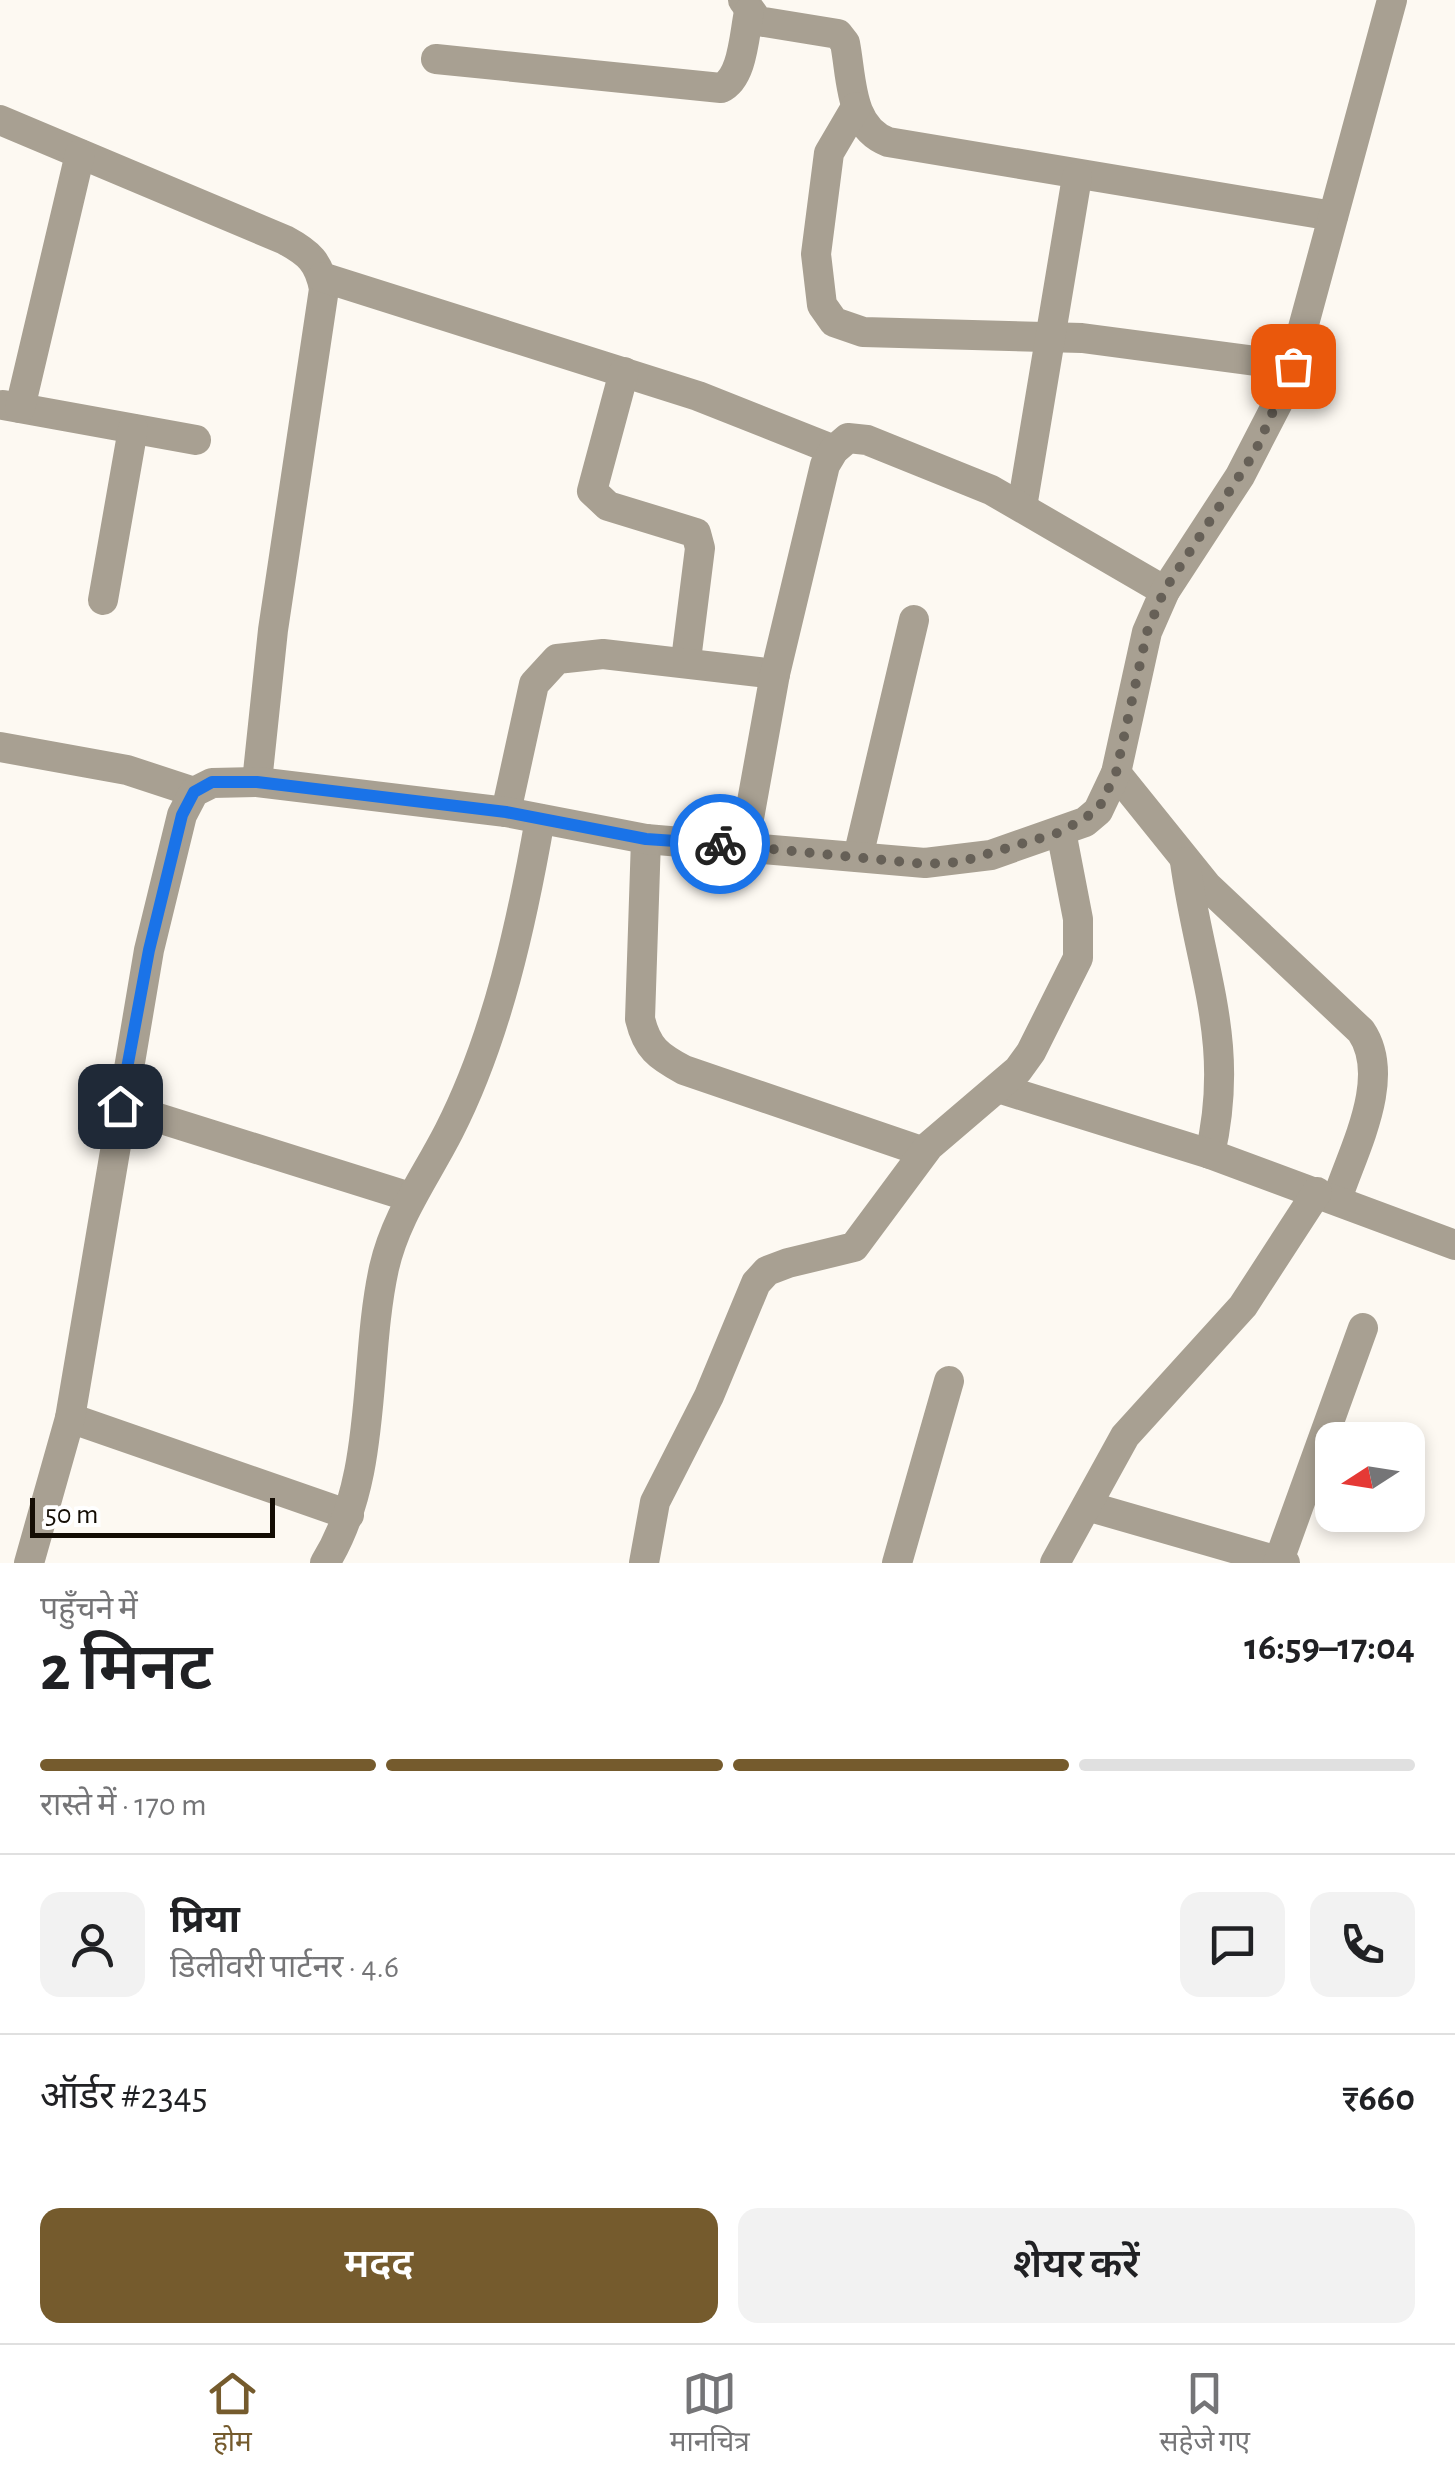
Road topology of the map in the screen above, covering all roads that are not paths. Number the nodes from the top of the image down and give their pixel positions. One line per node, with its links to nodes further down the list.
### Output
1 (1392, 0): 8 (street)
2 (746, 6): 3 (street); 4 (street)
3 (436, 59)
4 (856, 108): 7 (street); 10 (street)
5 (0, 120): 6 (street)
6 (80, 154): 9 (street); 13 (street)
7 (1076, 177): 8 (street); 10 (street)
8 (1333, 216): 11 (street)
9 (322, 277): 12 (street); 25 (street)
10 (1050, 336): 11 (street); 17 (street)
11 (1293, 366): 18 (street)
12 (624, 372): 16 (street); 21 (street)
13 (10, 407): 14 (street)
14 (133, 429): 15 (street); 19 (street)
15 (196, 440)
16 (834, 450): 17 (street); 22 (street)
17 (1022, 507): 18 (street)
18 (1164, 591): 24 (street)
19 (103, 600)
20 (914, 620): 32 (street)
21 (686, 660): 22 (street); 27 (street)
22 (775, 674): 31 (street)
23 (0, 747): 26 (street)
24 (1116, 773): 29 (street); 33 (street)
25 (257, 782): 26 (street); 27 (street)
26 (194, 792): 35 (street)
27 (506, 812): 28 (street)
28 (540, 819): 30 (street); 39 (street)
29 (1061, 832): 32 (street); 34 (street)
30 (646, 839): 31 (street); 36 (street)
31 (744, 846): 32 (street)
32 (858, 857)
33 (1185, 861): 37 (street); 38 (street)
34 (998, 1088): 36 (street); 37 (street)
35 (120, 1106): 39 (street); 43 (street)
36 (924, 1152): 49 (street)
37 (1210, 1154): 38 (street)
38 (1327, 1195): 40 (street); 44 (street)
39 (410, 1197): 45 (street)
40 (1455, 1246)
41 (1363, 1328): 46 (street)
42 (949, 1381): 50 (street)
43 (70, 1418): 45 (street); 47 (street)
44 (1086, 1506): 46 (street); 51 (street)
45 (348, 1515): 48 (street)
46 (1281, 1562)
47 (29, 1563)
48 (325, 1563)
49 (644, 1563)
50 (897, 1563)
51 (1055, 1563)

